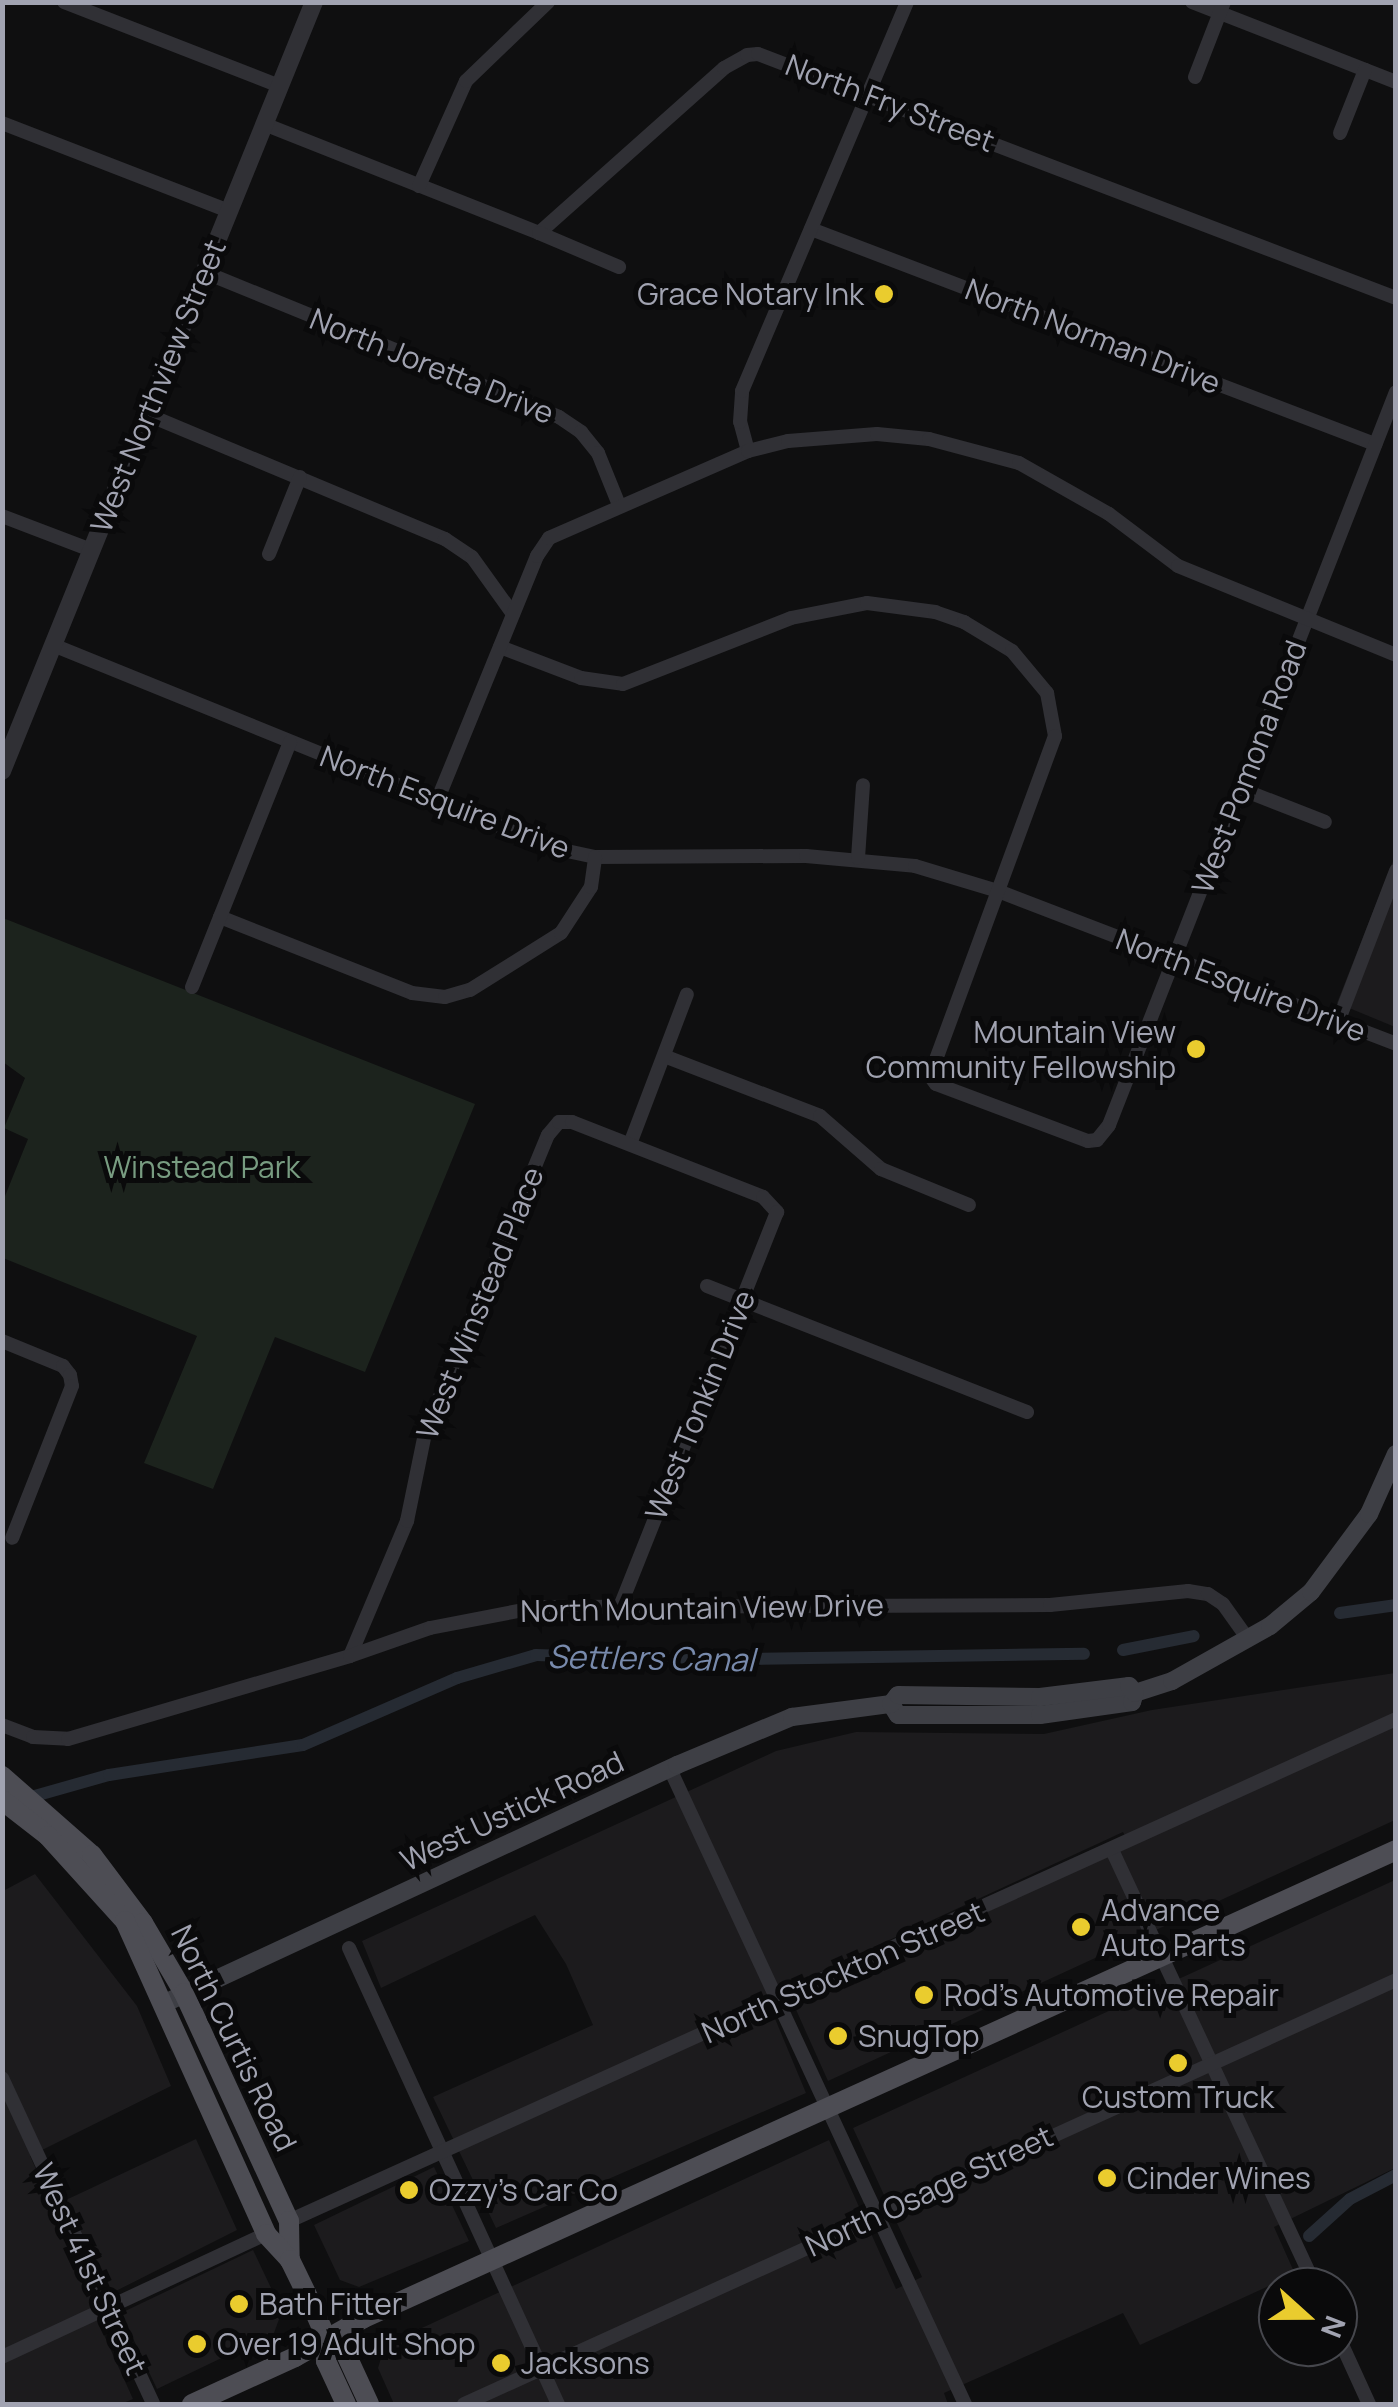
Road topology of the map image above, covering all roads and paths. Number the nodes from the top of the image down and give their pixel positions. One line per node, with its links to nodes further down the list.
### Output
1 (64, 2): 10 (street)
2 (314, 2): 10 (street, West Northview Street)
3 (548, 2): 15 (street)
4 (908, 2): 11 (street)
5 (1192, 2): 6 (street)
6 (1222, 8): 7 (street); 8 (street)
7 (1365, 70): 9 (street); 14 (street)
8 (1195, 77)
9 (1396, 82)
10 (280, 86): 13 (street, West Northview Street)
11 (869, 94): 17 (street); 18 (street, North Fry Street); 21 (street, North Fry Street)
12 (2, 123): 16 (street)
13 (264, 124): 15 (street); 16 (street, West Northview Street)
14 (1340, 133)
15 (419, 186): 18 (street)
16 (229, 211): 20 (street, West Northview Street)
17 (811, 229): 24 (street, North Norman Drive); 25 (street)
18 (539, 233): 19 (street)
19 (619, 267)
20 (204, 272): 23 (street, West Northview Street); 27 (street, North Joretta Drive)
21 (1396, 298)
22 (1396, 392): 24 (street, West Pomona Road)
23 (146, 414): 26 (street); 29 (street, West Northview Street)
24 (1375, 444): 32 (street, West Pomona Road)
25 (748, 451): 27 (street); 32 (street)
26 (300, 477): 30 (street); 31 (street)
27 (619, 506): 31 (street)
28 (2, 516): 29 (street)
29 (91, 550): 33 (street, West Northview Street)
30 (269, 554)
31 (514, 614): 34 (street)
32 (1307, 618): 35 (street); 39 (street, West Pomona Road)
33 (53, 645): 36 (street, North Esquire Drive); 37 (street, West Northview Street)
34 (500, 647): 40 (street); 45 (street)
35 (1396, 655)
36 (290, 742): 40 (street, North Esquire Drive); 46 (street)
37 (2, 770)
38 (862, 786): 43 (street)
39 (1241, 789): 41 (street); 47 (street, West Pomona Road)
40 (437, 801): 42 (street, North Esquire Drive)
41 (1325, 822)
42 (595, 857): 43 (street, North Esquire Drive); 46 (street)
43 (858, 858): 45 (street, North Esquire Drive)
44 (1396, 871): 50 (street)
45 (998, 891): 47 (street, North Esquire Drive); 47 (street, West Pomona Road)
46 (220, 917): 48 (street)
47 (1174, 959): 50 (street, North Esquire Drive)
48 (192, 987)
49 (687, 994): 52 (street)
50 (1338, 1022): 51 (street, North Esquire Drive)
51 (1396, 1044)
52 (664, 1056): 53 (street); 54 (street)
53 (630, 1144): 56 (street, West Tonkin Drive); 63 (street, West Winstead Place)
54 (969, 1205)
55 (708, 1286): 56 (street)
56 (742, 1300): 58 (street); 61 (street, West Tonkin Drive)
57 (2, 1341): 60 (street)
58 (1027, 1412)
59 (1396, 1454): 62 (main road, West Ustick Road)
60 (12, 1538)
61 (622, 1604): 62 (street, North Mountain View Drive); 63 (street, North Mountain View Drive)
62 (1248, 1639): 66 (main road, West Ustick Road)
63 (350, 1656): 65 (street, North Mountain View Drive)
64 (1396, 1719): 70 (street, North Stockton Street)
65 (2, 1725)
66 (670, 1769): 75 (main road, West Ustick Road); 76 (street)
67 (2, 1776): 69 (main road, North Curtis Road)
68 (2, 1800): 69 (main road, North Curtis Road)
69 (53, 1829): 75 (main road, North Curtis Road)
70 (1112, 1850): 73 (street); 76 (street, North Stockton Street)
71 (1396, 1850): 73 (main road)
72 (349, 1948): 80 (street)
73 (1162, 1957): 77 (street); 79 (main road)
74 (1396, 1980): 77 (street, North Osage Street)
75 (174, 1998): 82 (main road, North Curtis Road); 83 (main road, North Curtis Road)
76 (780, 2001): 79 (street); 80 (street, North Stockton Street)
77 (1211, 2062): 81 (street, North Osage Street); 86 (street)
78 (2, 2078): 87 (street, West 41st Street)
79 (829, 2110): 81 (street); 85 (main road)
80 (443, 2152): 82 (street, North Stockton Street); 85 (street)
81 (878, 2214): 91 (street, North Osage Street); 98 (street)
82 (288, 2221): 84 (main road, North Curtis Road)
83 (266, 2234): 84 (main road, North Curtis Road); 87 (street)
84 (290, 2260): 88 (main road, North Curtis Road)
85 (493, 2262): 88 (main road); 91 (street)
86 (1307, 2267)
87 (107, 2309): 89 (street); 92 (street, West 41st Street)
88 (327, 2340): 93 (main road); 94 (main road); 95 (main road)
89 (2, 2357)
90 (1353, 2367): 99 (street)
91 (542, 2369): 96 (street, North Osage Street); 97 (street)
92 (152, 2404)
93 (192, 2404)
94 (346, 2404)
95 (370, 2404)
96 (464, 2404)
97 (558, 2404)
98 (965, 2404)
99 (1370, 2404)

